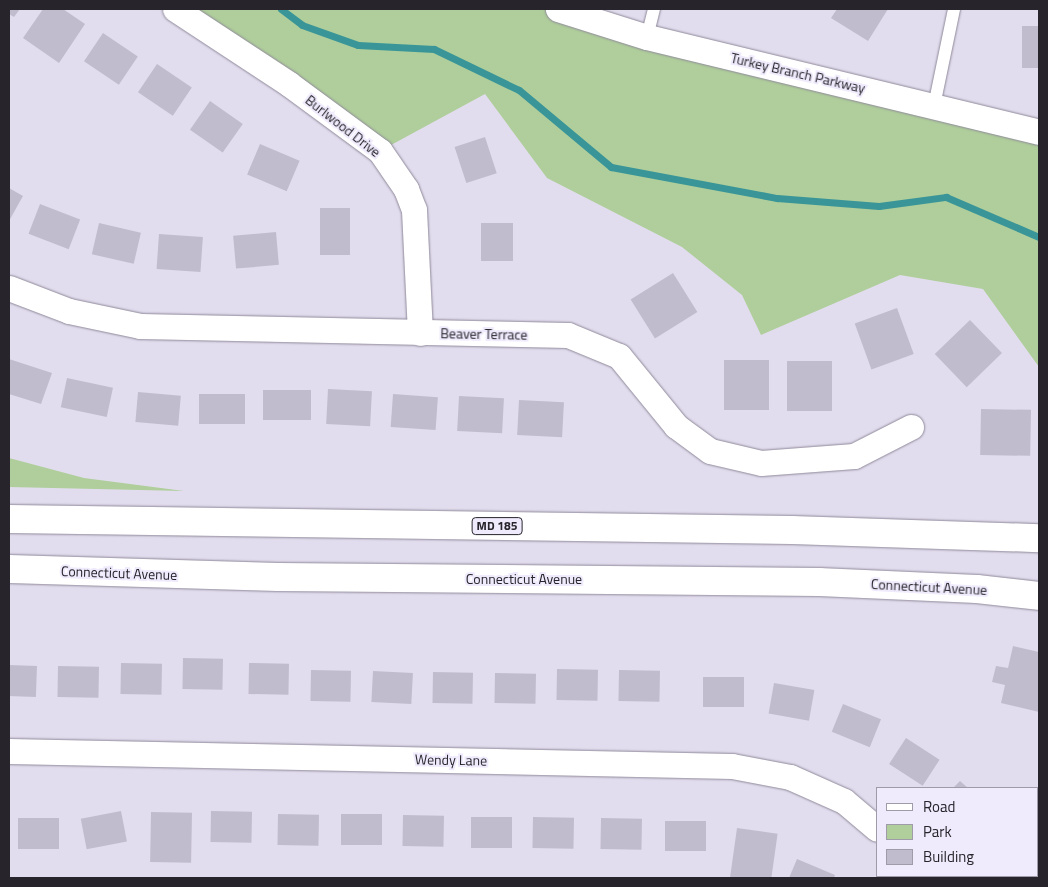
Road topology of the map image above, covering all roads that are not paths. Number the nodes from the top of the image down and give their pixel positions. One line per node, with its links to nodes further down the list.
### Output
1 (175, 9): 9 (street, Burlwood Drive)
2 (558, 9): 5 (street, Turkey Branch Parkway)
3 (654, 9): 5 (lane)
4 (954, 9): 6 (lane)
5 (647, 37): 6 (street, Turkey Branch Parkway)
6 (934, 106): 7 (street, Turkey Branch Parkway)
7 (1039, 132)
8 (9, 288): 9 (street, Beaver Terrace)
9 (420, 333): 10 (street, Beaver Terrace)
10 (911, 427)
11 (9, 519): 12 (main road, MD 185)
12 (1039, 538)
13 (9, 569): 14 (main road, Connecticut Avenue)
14 (1039, 596)
15 (9, 751): 16 (street, Wendy Lane)
16 (876, 828)

